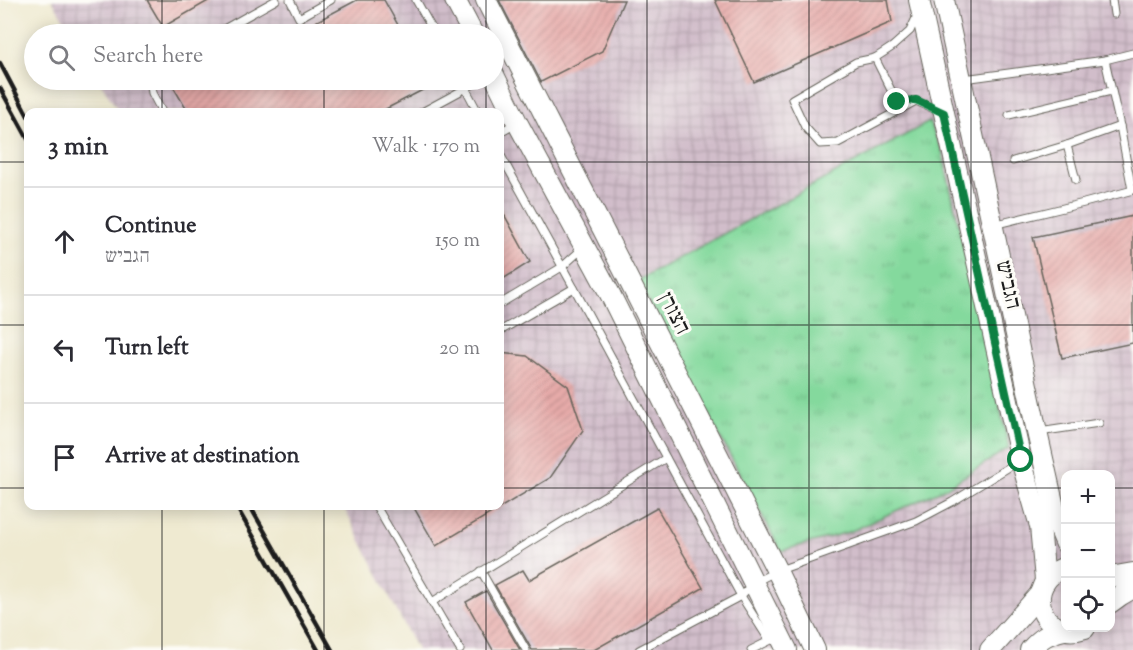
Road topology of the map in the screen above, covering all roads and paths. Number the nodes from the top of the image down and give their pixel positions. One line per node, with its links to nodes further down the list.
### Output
1 (276, 0): 11 (lane)
2 (290, 0): 3 (lane)
3 (332, 0)
4 (416, 0): 12 (lane)
5 (456, 0): 13 (street)
6 (486, 0): 14 (street, הצורן)
7 (944, 0): 19 (street, הגביש)
8 (1112, 0): 10 (lane)
9 (920, 4): 17 (lane); 29 (street, הגביש)
10 (1114, 14)
11 (233, 24)
12 (429, 24)
13 (468, 24)
14 (498, 24)
15 (504, 35): 53 (street, הצורן)
16 (1133, 53): 18 (lane)
17 (875, 58): 25 (lane); 25 (lane)
18 (1105, 60): 19 (lane); 24 (lane)
19 (961, 80): 39 (street, הגביש)
20 (152, 90): 26 (lane)
21 (461, 90): 27 (lane)
22 (466, 90): 28 (lane)
23 (501, 90): 31 (street)
24 (1111, 91): 30 (lane); 32 (lane)
25 (916, 100): 29 (lane)
26 (160, 108)
27 (429, 108)
28 (474, 108)
29 (944, 113): 48 (street, הגביש)
30 (1009, 115)
31 (517, 122): 33 (lane); 40 (street)
32 (1120, 126): 34 (lane); 38 (lane)
33 (504, 130)
34 (1067, 145): 36 (lane); 37 (lane)
35 (504, 160): 41 (lane)
36 (1013, 161)
37 (1076, 180)
38 (1133, 190): 39 (lane)
39 (992, 225): 46 (street, הגביש)
40 (584, 247): 41 (lane); 58 (street)
41 (562, 267): 42 (lane); 43 (lane)
42 (574, 288): 44 (lane); 47 (lane)
43 (504, 302)
44 (504, 329)
45 (1099, 423): 46 (lane)
46 (1037, 432): 50 (street, הגביש)
47 (666, 458): 52 (lane); 58 (lane)
48 (1021, 460): 53 (lane); 56 (street, הגביש)
49 (378, 510): 60 (lane)
50 (1061, 533)
51 (1061, 569): 56 (street)
52 (481, 571): 60 (lane); 65 (lane)
53 (777, 571): 58 (lane); 68 (street, הצורן)
54 (1133, 573): 55 (street)
55 (1115, 576)
56 (1042, 587): 61 (street, הגביש); 69 (street)
57 (1133, 588): 59 (street)
58 (747, 590): 63 (street); 66 (lane)
59 (1115, 599)
60 (432, 602): 64 (lane)
61 (1061, 629)
62 (1061, 631): 70 (street)
63 (779, 642): 67 (lane)
64 (460, 650)
65 (526, 650)
66 (639, 650)
67 (751, 650)
68 (815, 650)
69 (990, 650)
70 (1030, 650)

